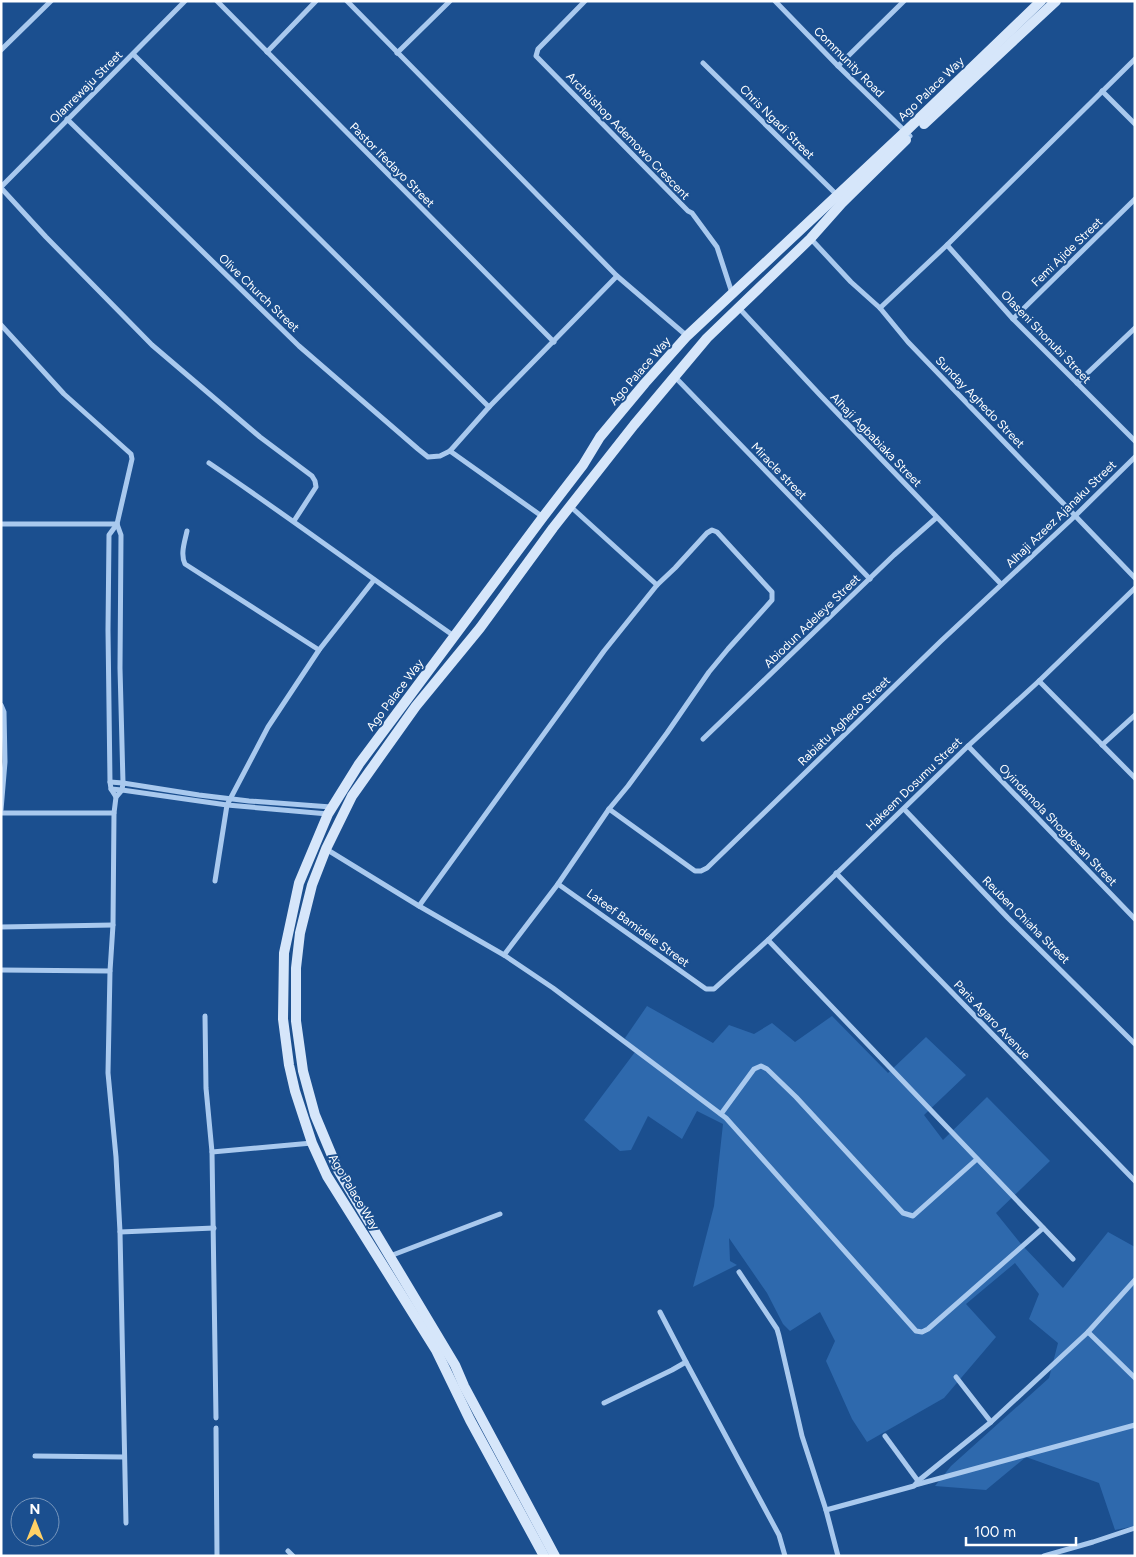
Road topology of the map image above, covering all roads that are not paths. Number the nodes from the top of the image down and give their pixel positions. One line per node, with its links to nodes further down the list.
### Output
1 (51, 1): 12 (street)
2 (185, 1): 15 (street, Olanrewaju Street)
3 (217, 1): 13 (street, Pastor Ifedayo Street)
4 (316, 1): 13 (street)
5 (347, 1): 14 (street)
6 (450, 1): 14 (street)
7 (775, 1): 18 (street, Community Road)
8 (904, 1): 18 (street)
9 (1041, 1): 22 (main road, Ago Palace Way)
10 (1056, 1): 22 (main road, Ago Palace Way)
11 (584, 3): 29 (street, Archbishop Ademowo Crescent)
12 (1, 50)
13 (267, 52): 36 (street, Pastor Ifedayo Street)
14 (397, 53): 28 (street)
15 (134, 54): 20 (street, Olanrewaju Street); 39 (street)
16 (1135, 59): 19 (street)
17 (703, 63): 24 (street, Chris Ngadi Street)
18 (838, 66): 22 (street, Community Road)
19 (1102, 91): 21 (street); 27 (street)
20 (68, 119): 23 (street, Olanrewaju Street); 45 (street, Olive Church Street)
21 (1135, 124)
22 (908, 134): 24 (main road, Ago Palace Way); 26 (main road, Ago Palace Way)
23 (1, 187): 52 (street)
24 (837, 195): 29 (main road, Ago Palace Way)
25 (1135, 199): 32 (street, Femi Ajide Street)
26 (810, 239): 30 (main road, Ago Palace Way); 31 (street, Sunday Aghedo Street)
27 (947, 245): 31 (street); 32 (street, Olaseni Shonubi Street)
28 (617, 276): 35 (street); 36 (street)
29 (732, 293): 35 (main road, Ago Palace Way)
30 (738, 307): 37 (main road, Ago Palace Way); 51 (street, Alhaji Agbabiaka Street)
31 (880, 308): 50 (street, Sunday Aghedo Street)
32 (1013, 319): 38 (street, Olaseni Shonubi Street)
33 (1, 325): 54 (street)
34 (1135, 328): 38 (street)
35 (688, 336): 40 (main road, Ago Palace Way)
36 (554, 342): 39 (street)
37 (675, 377): 42 (main road, Ago Palace Way); 57 (street, Miracle street)
38 (1077, 383): 43 (street, Olaseni Shonubi Street)
39 (489, 407): 45 (street)
40 (615, 419): 41 (main road, Ago Palace Way); 42 (main road)
41 (604, 432): 44 (main road); 49 (main road, Ago Palace Way)
42 (626, 435): 44 (main road, Ago Palace Way)
43 (1135, 441)
44 (616, 448): 48 (main road, Ago Palace Way)
45 (450, 451): 49 (street)
46 (1135, 457): 50 (street, Alhaji Azeez Ajanaku Street)
47 (209, 462): 52 (street)
48 (571, 507): 60 (street); 83 (main road, Ago Palace Way)
49 (542, 516): 62 (main road, Ago Palace Way)
50 (1075, 516): 56 (street, Sunday Aghedo Street); 59 (street, Alhaji Azeez Ajanaku Street)
51 (936, 518): 57 (street, Abiodun Adeleye Street); 59 (street, Alhaji Agbabiaka Street)
52 (294, 521): 58 (street)
53 (1, 524): 54 (street)
54 (117, 524): 71 (street); 72 (street)
55 (187, 531): 63 (street)
56 (1135, 578)
57 (870, 579): 67 (street, Abiodun Adeleye Street)
58 (374, 580): 62 (street); 63 (street)
59 (1001, 584): 78 (street, Rabiatu Aghedo Street)
60 (657, 585): 78 (street); 87 (street)
61 (1135, 588): 64 (street, Hakeem Dosumu Street)
62 (455, 636): 81 (main road, Ago Palace Way)
63 (319, 650): 76 (street)
64 (1040, 681): 68 (street); 69 (street, Hakeem Dosumu Street)
65 (1, 705): 80 (street)
66 (1135, 715): 68 (street)
67 (703, 739)
68 (1102, 745): 70 (street)
69 (968, 746): 79 (street, Hakeem Dosumu Street); 88 (street, Oyindamola Shogbesan Street)
70 (1135, 778)
71 (110, 782): 72 (street); 73 (street)
72 (123, 783): 74 (street); 76 (street)
73 (111, 790): 74 (street); 75 (street)
74 (122, 790): 75 (street); 77 (street)
75 (116, 797): 82 (street)
76 (231, 798): 77 (street); 81 (street)
77 (227, 805): 81 (street); 85 (street)
78 (609, 809): 86 (street)
79 (904, 809): 84 (street, Hakeem Dosumu Street); 97 (street, Reuben Chiaha Street)
80 (1, 811): 82 (street)
81 (330, 811): 99 (main road, Ago Palace Way)
82 (114, 813): 89 (street)
83 (326, 849): 87 (street); 107 (main road, Ago Palace Way)
84 (836, 873): 91 (street, Hakeem Dosumu Street); 102 (street, Paris Agaro Avenue)
85 (215, 882)
86 (558, 884): 92 (street); 95 (street, Lateef Bamidele Street)
87 (419, 906): 92 (street)
88 (1135, 919)
89 (113, 925): 90 (street); 94 (street)
90 (1, 927)
91 (768, 940): 95 (street, Hakeem Dosumu Street); 101 (street)
92 (504, 955): 98 (street)
93 (1, 970): 94 (street)
94 (110, 971): 106 (street)
95 (706, 990)
96 (205, 1016): 100 (street)
97 (1135, 1044)
98 (721, 1114): 101 (street); 105 (street)
99 (312, 1143): 100 (street); 131 (main road, Ago Palace Way)
100 (212, 1152): 104 (street)
101 (977, 1159): 105 (street)
102 (1135, 1181)
103 (500, 1214): 107 (street)
104 (214, 1228): 106 (street); 117 (street)
105 (1043, 1228): 108 (street)
106 (120, 1232): 123 (street)
107 (390, 1256): 132 (main road, Ago Palace Way)
108 (1073, 1259)
109 (739, 1272): 125 (street)
110 (1135, 1280): 112 (street)
111 (660, 1312): 113 (street)
112 (1088, 1332): 115 (street); 118 (street)
113 (686, 1362): 116 (street); 133 (street)
114 (956, 1377): 118 (street)
115 (1135, 1378)
116 (604, 1403)
117 (216, 1418)
118 (991, 1422): 124 (street)
119 (1135, 1425): 124 (street)
120 (216, 1428): 129 (street)
121 (885, 1436): 124 (street)
122 (35, 1456): 123 (street)
123 (124, 1458): 126 (street)
124 (916, 1483): 125 (street)
125 (826, 1510): 134 (street)
126 (126, 1523)
127 (1135, 1528): 135 (street)
128 (288, 1550): 130 (street)
129 (217, 1556)
130 (293, 1556)
131 (544, 1556)
132 (555, 1556)
133 (785, 1556)
134 (838, 1556)
135 (1044, 1556)

